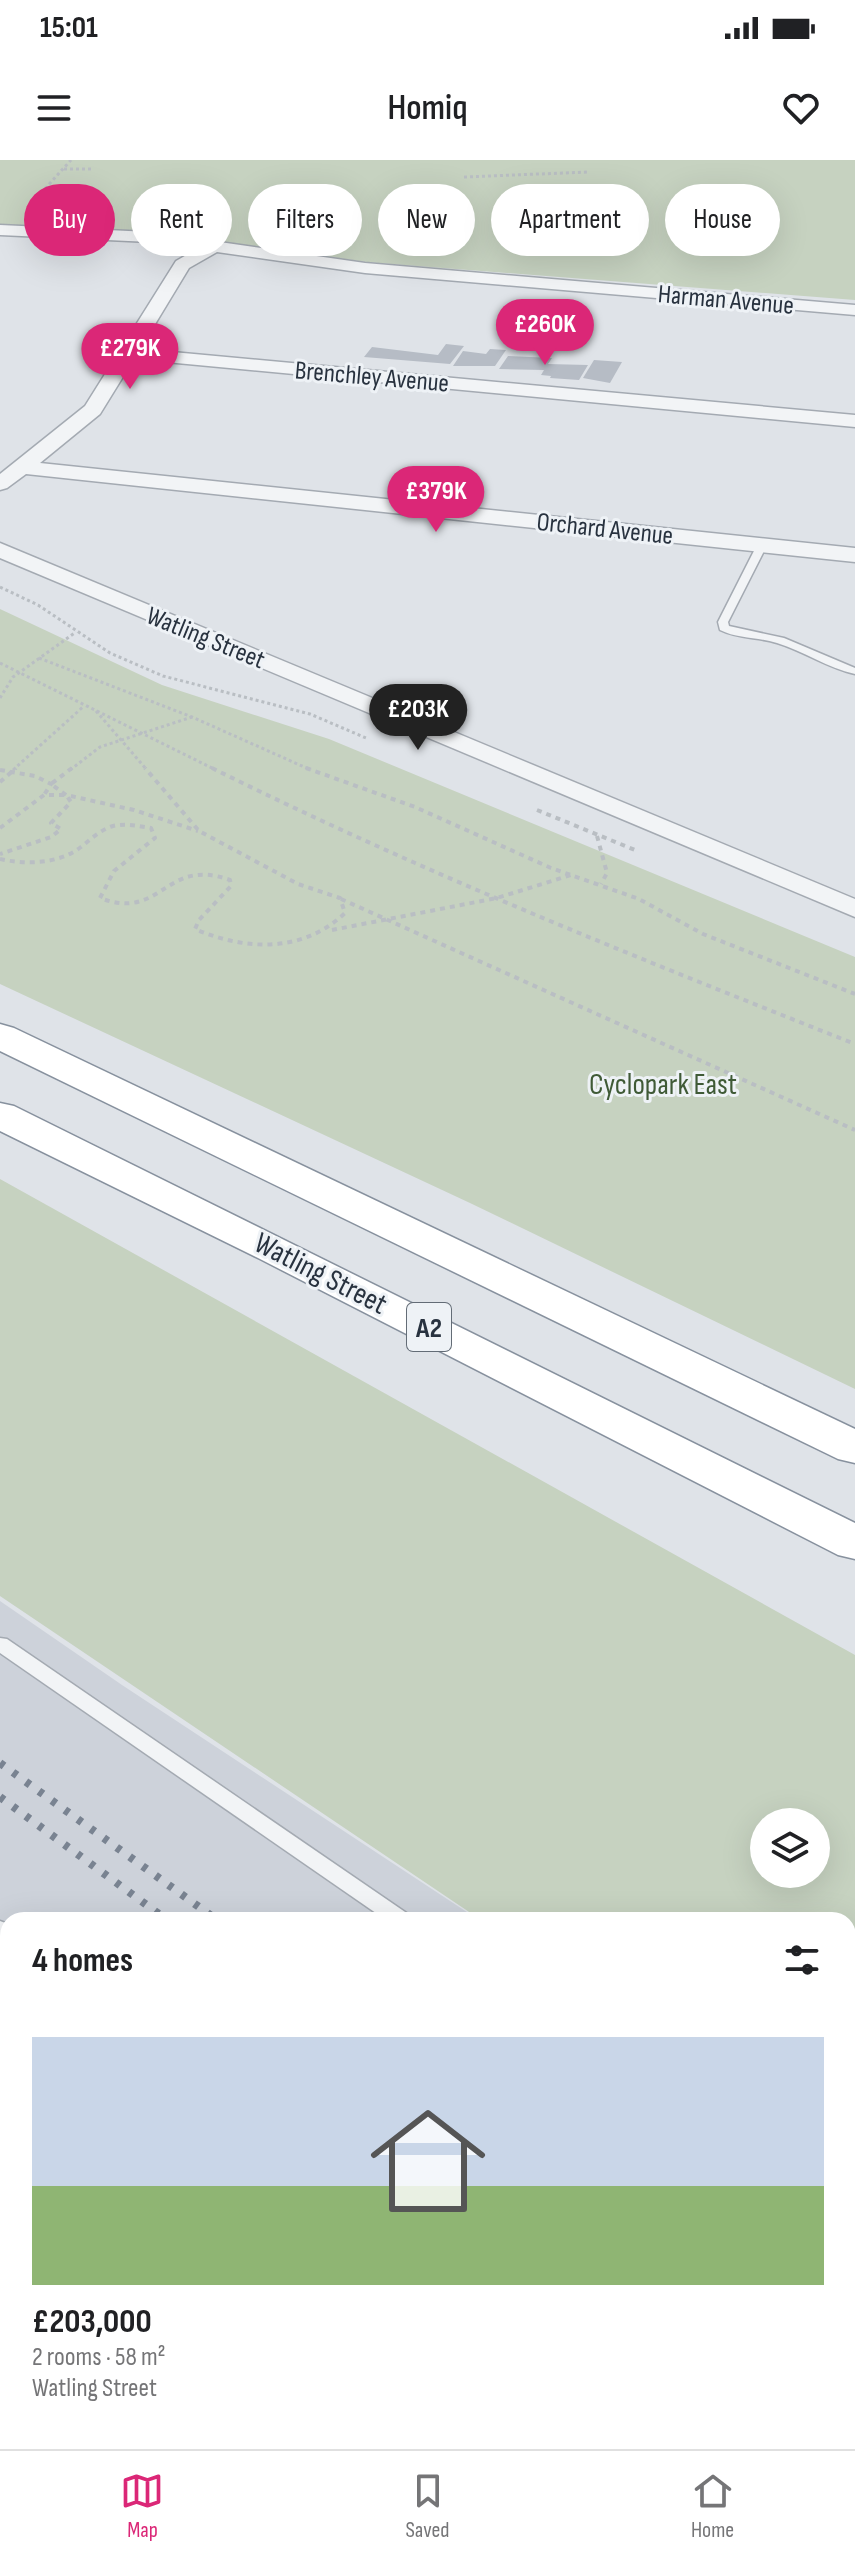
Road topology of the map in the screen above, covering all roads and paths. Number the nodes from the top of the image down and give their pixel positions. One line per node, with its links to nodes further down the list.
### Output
1 (71, 160): 2 (path)
2 (63, 169): 3 (path); 6 (path)
3 (91, 169)
4 (589, 172): 5 (path)
5 (464, 177)
6 (50, 184)
7 (0, 230): 8 (street, Harman Avenue)
8 (131, 236)
9 (232, 247): 11 (street, Harman Avenue)
10 (197, 256): 12 (street)
11 (855, 310)
12 (127, 353): 13 (street, Brenchley Avenue); 14 (street)
13 (855, 421)
14 (22, 467): 15 (street); 16 (street, Orchard Avenue)
15 (0, 484)
16 (762, 545): 18 (street, Orchard Avenue); 23 (lane)
17 (0, 550): 48 (street, Watling Street)
18 (855, 555)
19 (0, 587): 20 (path)
20 (76, 632): 21 (path); 30 (path)
21 (39, 658): 24 (path); 28 (path)
22 (0, 663): 24 (path)
23 (855, 671)
24 (21, 672): 25 (path); 26 (path)
25 (0, 698)
26 (84, 706): 27 (path); 33 (path)
27 (96, 711): 29 (path); 31 (path)
28 (192, 717): 29 (path); 44 (path)
29 (141, 734): 31 (path); 47 (path)
30 (367, 738)
31 (121, 740): 35 (path); 40 (path)
32 (0, 770): 33 (path)
33 (14, 770): 34 (path); 35 (path)
34 (0, 782)
35 (51, 784): 36 (path); 37 (path)
36 (44, 795): 37 (path); 39 (path)
37 (66, 795): 40 (path); 43 (path)
38 (525, 805): 41 (path)
39 (0, 828)
40 (199, 831): 46 (path)
41 (597, 835): 42 (path); 45 (path)
42 (639, 852)
43 (0, 856): 50 (path)
44 (571, 875): 45 (path); 47 (path)
45 (601, 884): 51 (path)
46 (340, 898): 49 (path); 50 (path)
47 (497, 898): 49 (path); 53 (path)
48 (855, 909)
49 (384, 920): 50 (path); 55 (path)
50 (331, 930)
51 (855, 994)
52 (0, 1036): 56 (highway)
53 (855, 1044)
54 (0, 1115): 57 (highway, Watling Street / A2)
55 (855, 1130)
56 (855, 1448)
57 (855, 1543)
58 (0, 1644): 59 (lane)
59 (389, 1912)

